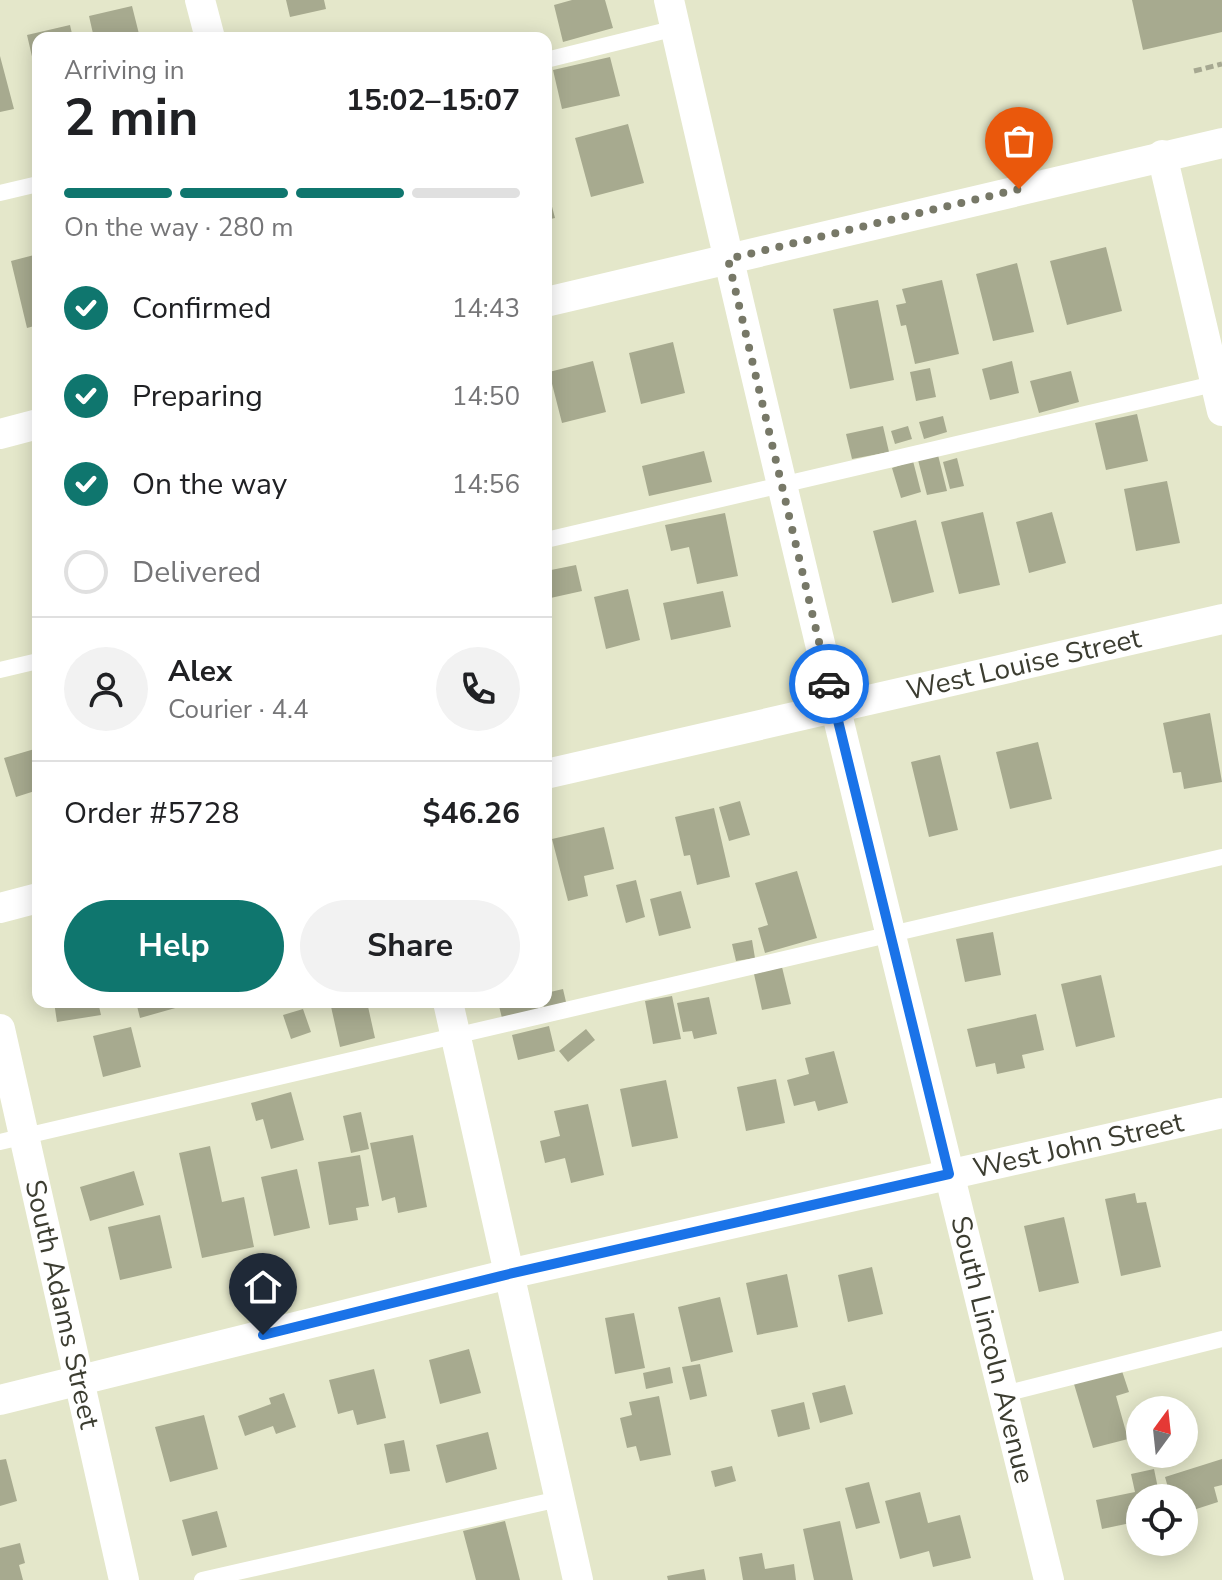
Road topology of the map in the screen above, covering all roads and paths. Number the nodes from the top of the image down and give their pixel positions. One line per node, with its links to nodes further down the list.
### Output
1 (200, 0): 3 (street)
2 (673, 14): 4 (lane); 11 (street, South Lincoln Avenue)
3 (208, 32)
4 (552, 58)
5 (1222, 64): 6 (path)
6 (1194, 71)
7 (1222, 143): 8 (street)
8 (1162, 155): 11 (street); 13 (street)
9 (32, 185): 10 (lane)
10 (0, 193)
11 (728, 259): 12 (street); 16 (street, South Lincoln Avenue)
12 (552, 301)
13 (1220, 392): 16 (lane)
14 (32, 426): 15 (street)
15 (0, 434)
16 (782, 486): 17 (lane); 21 (street, South Lincoln Avenue)
17 (552, 539)
18 (1222, 619): 21 (street, West Louise Street)
19 (32, 662): 20 (lane)
20 (0, 670)
21 (835, 708): 22 (street, West Louise Street); 26 (street, South Lincoln Avenue)
22 (552, 773)
23 (1222, 857): 26 (lane)
24 (32, 900): 25 (street)
25 (0, 908)
26 (890, 934): 29 (lane); 32 (street, South Lincoln Avenue)
27 (449, 1008): 29 (street)
28 (0, 1029): 31 (street, South Adams Street)
29 (456, 1035): 31 (lane); 33 (street)
30 (1222, 1113): 32 (street, West John Street)
31 (12, 1139): 35 (street, South Adams Street)
32 (949, 1174): 33 (street, West John Street); 36 (street, South Lincoln Avenue)
33 (509, 1274): 35 (street, West John Street); 38 (street)
34 (1222, 1339): 36 (lane)
35 (79, 1380): 37 (street, West John Street); 39 (street, South Adams Street)
36 (1004, 1394): 42 (street, South Lincoln Avenue)
37 (0, 1400)
38 (559, 1499): 40 (lane); 41 (street)
39 (124, 1580)
40 (202, 1580)
41 (578, 1580)
42 (1049, 1580)

